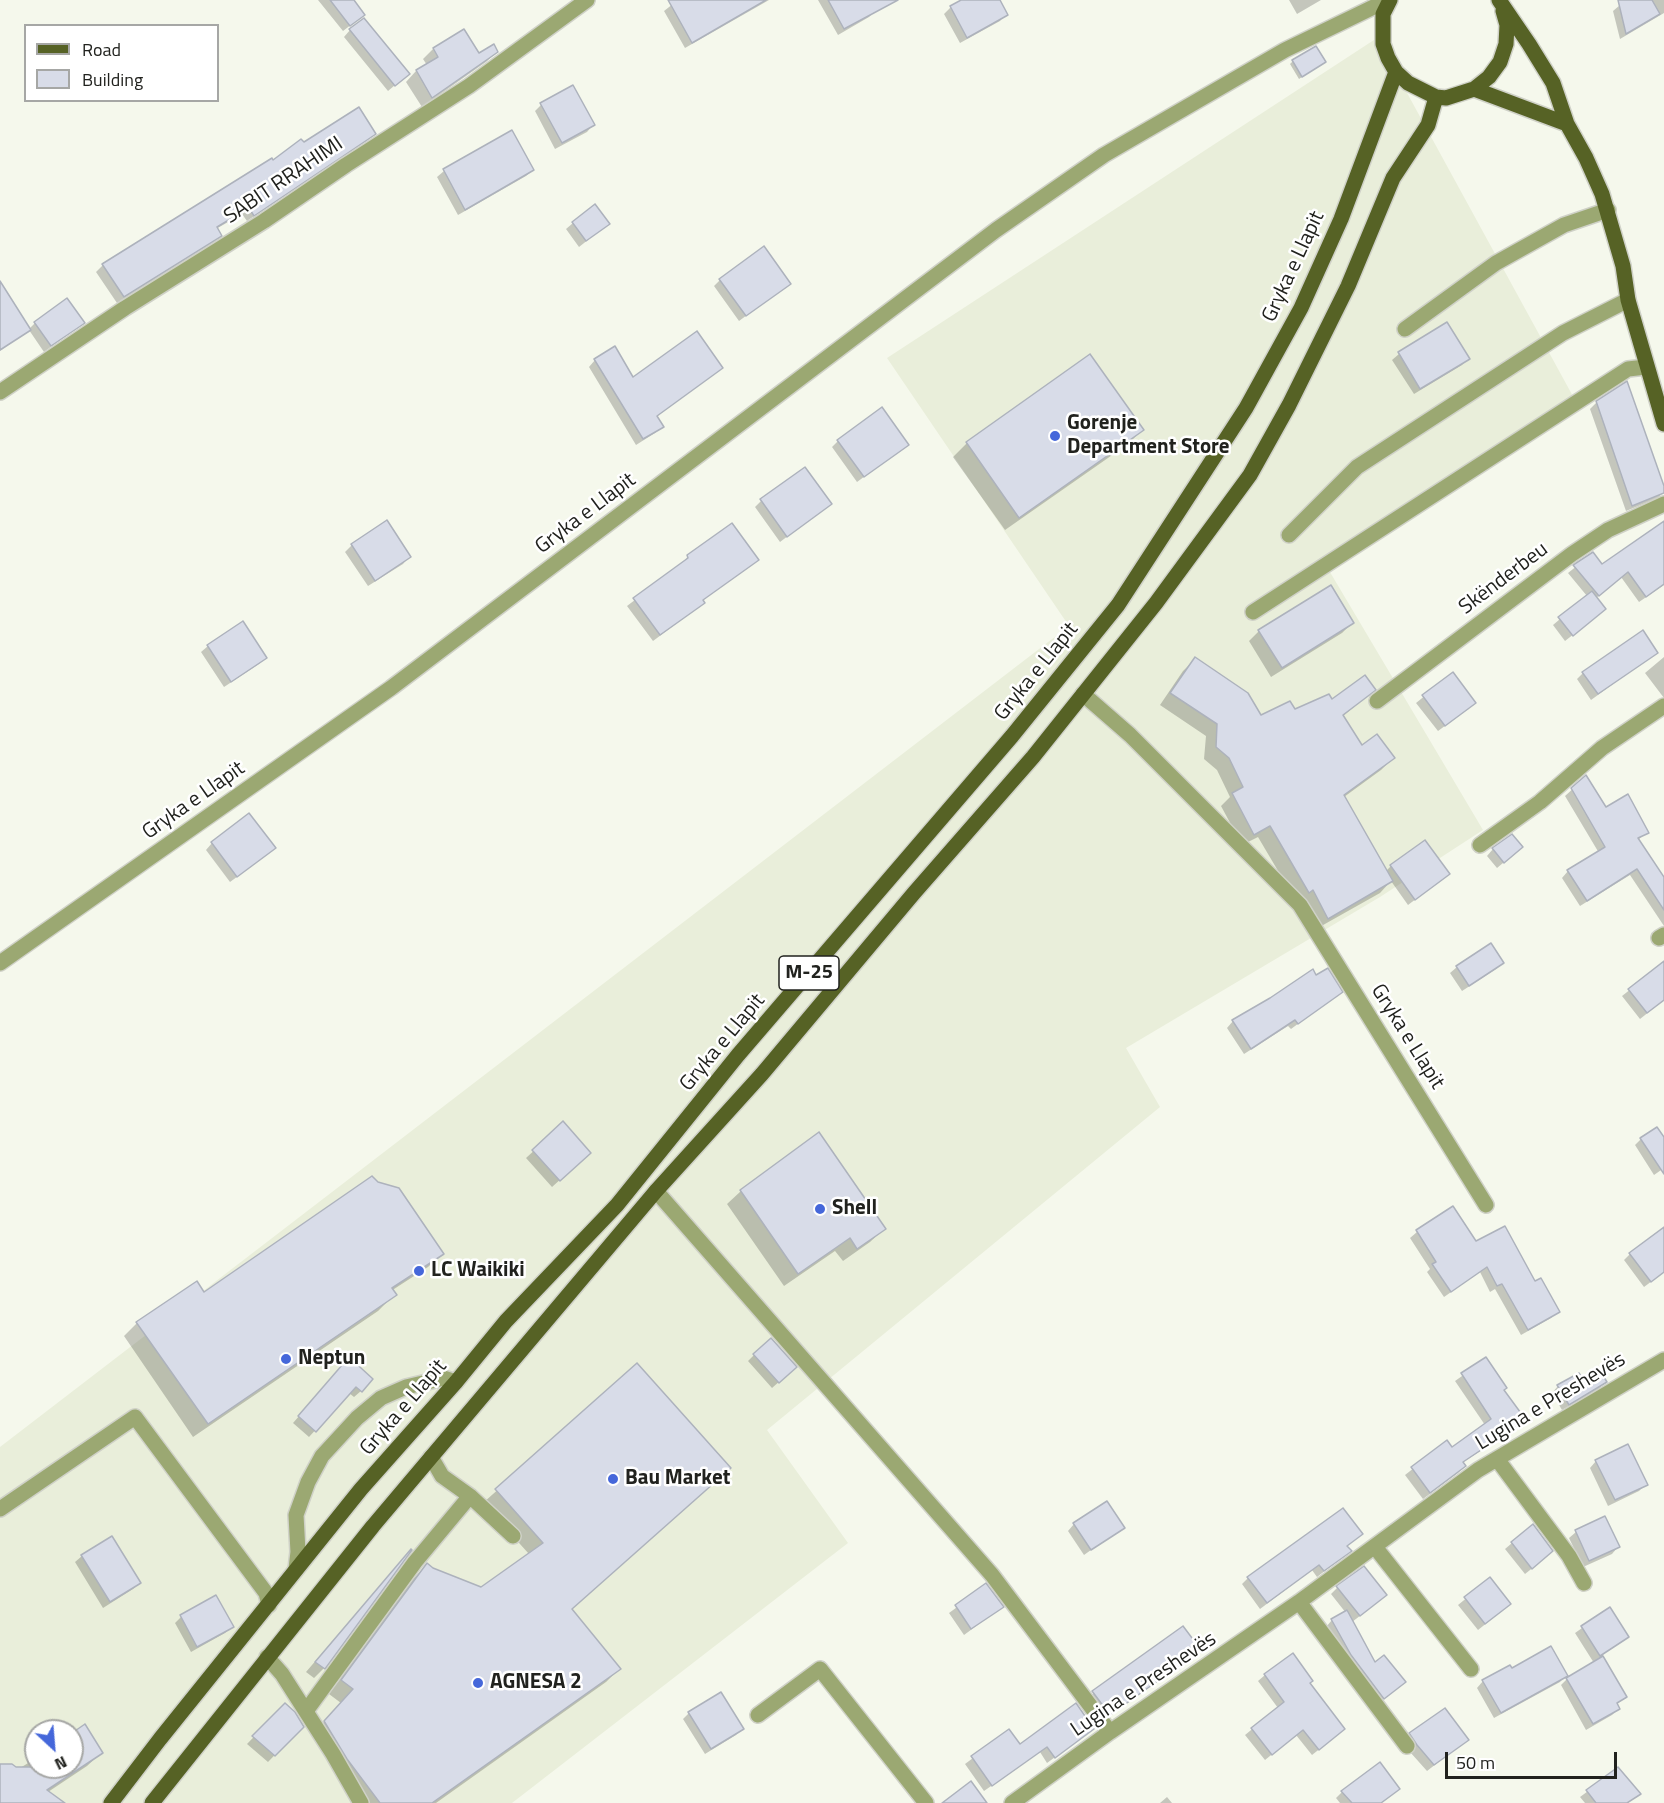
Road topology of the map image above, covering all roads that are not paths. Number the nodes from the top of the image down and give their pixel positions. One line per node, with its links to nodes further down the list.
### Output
1 (587, 0): 12 (street, SABIT RRAHIMI)
2 (1389, 0): 4 (main road); 21 (street, Gryka e Llapit)
3 (1498, 0): 5 (main road); 7 (main road)
4 (1396, 72): 6 (main road); 25 (main road, Gryka e Llapit / M-25)
5 (1474, 89): 6 (main road); 7 (main road)
6 (1436, 97): 17 (main road, M-25)
7 (1567, 124): 8 (main road)
8 (1608, 210): 9 (main road); 10 (street)
9 (1628, 300): 11 (main road); 15 (street)
10 (1405, 329)
11 (1646, 367): 13 (main road); 16 (street)
12 (0, 392)
13 (1664, 424)
14 (1664, 504): 18 (street, Skënderbeu)
15 (1288, 535)
16 (1253, 612)
17 (1083, 694): 22 (main road, M-25); 23 (street, Gryka e Llapit)
18 (1377, 701)
19 (1664, 706): 20 (street)
20 (1480, 845)
21 (0, 963)
22 (656, 1191): 26 (main road, M-25); 40 (street)
23 (1486, 1205)
24 (1664, 1360): 27 (street, Lugina e Preshevës)
25 (456, 1382): 32 (main road, Gryka e Llapit / M-25); 32 (street)
26 (432, 1457): 28 (street); 36 (main road, M-25)
27 (1497, 1459): 31 (street, Lugina e Preshevës); 33 (street)
28 (470, 1496): 30 (street); 38 (street)
29 (0, 1509): 35 (street)
30 (513, 1536)
31 (1375, 1547): 34 (street, Lugina e Preshevës); 37 (street)
32 (296, 1569): 35 (main road, Gryka e Llapit / M-25)
33 (1584, 1583)
34 (1299, 1602): 40 (street, Lugina e Preshevës); 41 (street)
35 (269, 1605): 42 (main road, Gryka e Llapit / M-25)
36 (267, 1657): 38 (street); 43 (main road, M-25)
37 (1471, 1669)
38 (306, 1711): 44 (street)
39 (758, 1715): 45 (street)
40 (1110, 1732): 46 (street, Lugina e Preshevës)
41 (1407, 1746)
42 (111, 1803)
43 (152, 1803)
44 (361, 1803)
45 (926, 1803)
46 (1012, 1803)

